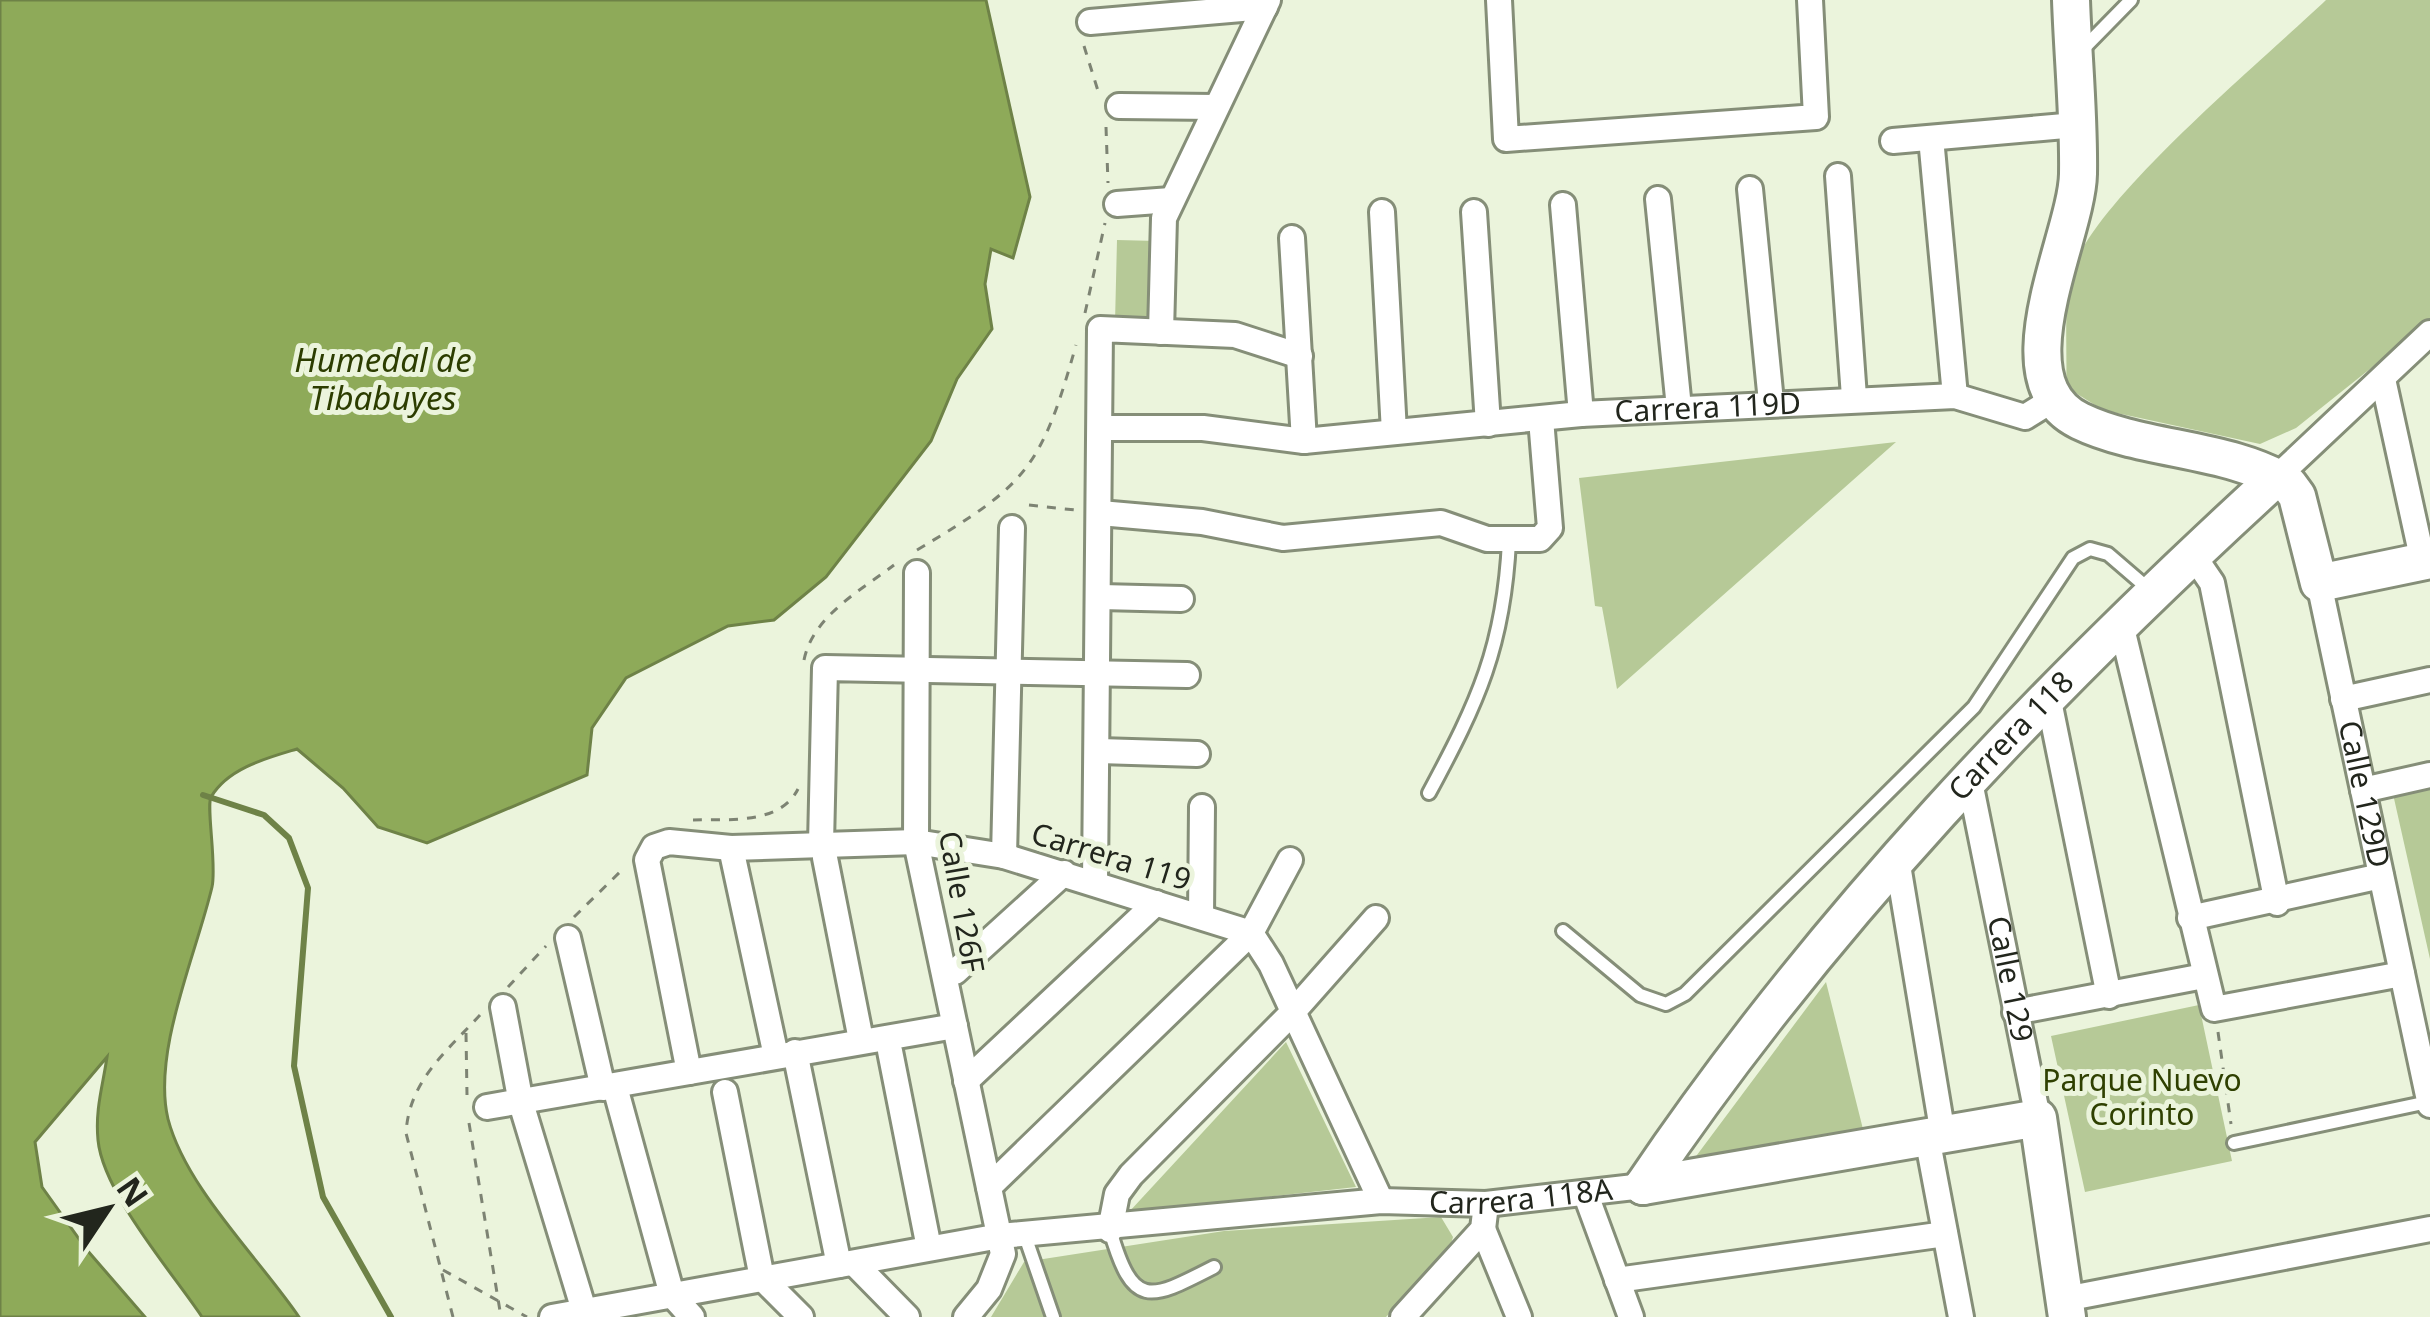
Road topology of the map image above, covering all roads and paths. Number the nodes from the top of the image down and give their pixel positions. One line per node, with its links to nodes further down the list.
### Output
1 (1499, 0): 2 (street)
2 (1810, 0)
3 (2071, 0): 7 (street)
4 (2131, 0): 7 (lane)
5 (1266, 3): 6 (street); 8 (street)
6 (1086, 32): 9 (path)
7 (2074, 59): 10 (street)
8 (1216, 107): 9 (street); 16 (street)
9 (1109, 113): 18 (path)
10 (2076, 125): 11 (street); 28 (street)
11 (1931, 138): 12 (street); 26 (street)
12 (1893, 141)
13 (1838, 176): 27 (street)
14 (1750, 189): 29 (street)
15 (1658, 199): 30 (street)
16 (1171, 200): 18 (street); 22 (street)
17 (1563, 205): 31 (street)
18 (1110, 209): 44 (path)
19 (1382, 212): 35 (street)
20 (1474, 212): 33 (street)
21 (1292, 238): 24 (street)
22 (1161, 332): 24 (street); 34 (street)
23 (2430, 333): 25 (street, Carrera 118)
24 (1300, 356): 36 (street)
25 (2383, 380): 37 (street, Carrera 118); 43 (street)
26 (1955, 396): 27 (street, Carrera 119D); 28 (street, Carrera 119D)
27 (1854, 398): 29 (street, Carrera 119D)
28 (2054, 398): 37 (street)
29 (1771, 402): 30 (street, Carrera 119D)
30 (1679, 408): 31 (street, Carrera 119D)
31 (1581, 414): 32 (street, Carrera 119D)
32 (1541, 419): 33 (street, Carrera 119D); 41 (street)
33 (1488, 424): 35 (street, Carrera 119D)
34 (1101, 428): 36 (street, Carrera 119D); 39 (street)
35 (1394, 432): 36 (street, Carrera 119D)
36 (1304, 441)
37 (2283, 481): 42 (street, Carrera 118); 45 (street, Calle 129D)
38 (1029, 505): 39 (path)
39 (1100, 513): 41 (street); 47 (street)
40 (1012, 529): 52 (street)
41 (1509, 541): 64 (lane)
42 (2193, 555): 46 (street, Carrera 118); 78 (street)
43 (2427, 561): 45 (street)
44 (908, 564): 50 (street, Calle 126F); 51 (path)
45 (2319, 583): 56 (street, Calle 129D)
46 (2152, 592): 49 (street, Carrera 118); 82 (lane)
47 (1101, 597): 48 (street); 53 (street)
48 (1181, 599)
49 (2122, 624): 57 (street, Carrera 118); 81 (street)
50 (920, 670): 51 (street); 52 (street); 67 (street, Calle 126F)
51 (814, 671): 69 (street)
52 (1010, 671): 53 (street); 70 (street)
53 (1100, 671): 54 (street); 58 (street)
54 (1187, 675)
55 (2430, 680): 56 (street)
56 (2343, 699): 63 (street, Calle 129D)
57 (2049, 700): 62 (street, Carrera 118); 88 (street)
58 (1099, 751): 59 (street); 76 (street)
59 (1197, 754)
60 (2430, 776): 63 (street)
61 (803, 778): 66 (path)
62 (1970, 782): 71 (street, Carrera 118); 91 (street, Calle 129)
63 (2363, 790): 75 (street, Calle 129D)
64 (1429, 793)
65 (1202, 807): 79 (street)
66 (693, 820)
67 (916, 842): 69 (street, Carrera 119); 70 (street, Carrera 119); 93 (street, Calle 126F)
68 (731, 848): 69 (street, Carrera 119); 98 (street); 99 (street, Carrera 119)
69 (823, 851): 96 (street)
70 (1004, 856): 74 (street, Carrera 119)
71 (1897, 859): 107 (street); 109 (street, Carrera 118)
72 (1290, 860): 84 (street)
73 (628, 864): 83 (path)
74 (1064, 874): 76 (street, Carrera 119); 85 (street)
75 (2381, 876): 78 (street); 86 (street, Calle 129D)
76 (1095, 882): 77 (street, Carrera 119)
77 (1156, 903): 79 (street, Carrera 119); 100 (street)
78 (2277, 903): 81 (street)
79 (1201, 916): 84 (street, Carrera 119)
80 (1376, 917): 92 (street)
81 (2190, 918): 87 (street)
82 (1563, 931)
83 (564, 932): 89 (path); 101 (street)
84 (1251, 932): 92 (street); 110 (street)
85 (956, 972)
86 (2402, 974): 90 (street); 95 (street, Calle 129D)
87 (2204, 976): 88 (street); 90 (street)
88 (2109, 996): 91 (street)
89 (495, 1006): 94 (path); 103 (street)
90 (2215, 1009): 108 (path)
91 (2015, 1012): 106 (street, Calle 129)
92 (1292, 1013): 112 (street); 115 (street)
93 (956, 1026): 96 (street); 100 (street, Calle 126F)
94 (466, 1031): 121 (path); 125 (path)
95 (2422, 1033): 104 (street, Calle 129D)
96 (861, 1040): 98 (street)
97 (890, 1051): 118 (street)
98 (785, 1054): 99 (street); 119 (street)
99 (689, 1072): 101 (street)
100 (966, 1081): 110 (street, Calle 126F)
101 (609, 1088): 103 (street); 124 (street)
102 (724, 1092): 122 (street)
103 (521, 1103): 105 (street); 128 (street)
104 (2430, 1103): 108 (lane)
105 (487, 1107)
106 (2038, 1118): 107 (street, Carrera 118A); 126 (street, Calle 129)
107 (1935, 1136): 109 (street, Carrera 118A); 116 (street)
108 (2234, 1143)
109 (1643, 1186): 111 (street, Carrera 118A)
110 (988, 1187): 117 (street, Calle 126F)
111 (1586, 1195): 113 (street, Carrera 118A); 123 (street)
112 (1381, 1201): 113 (street, Carrera 118A); 115 (street, Carrera 118A)
113 (1484, 1216): 127 (street); 139 (street)
114 (2430, 1229): 126 (street)
115 (1110, 1230): 117 (street, Carrera 118A); 120 (lane)
116 (1945, 1234): 123 (street); 129 (street)
117 (1012, 1236): 118 (street, Carrera 118A); 137 (street); 138 (lane)
118 (929, 1248): 119 (street, Carrera 118A)
119 (847, 1264): 122 (street, Carrera 118A); 136 (street)
120 (1214, 1267)
121 (441, 1269): 125 (path); 130 (path)
122 (762, 1278): 124 (street, Carrera 118A); 135 (street)
123 (1617, 1280): 140 (street)
124 (672, 1295): 128 (street, Carrera 118A); 134 (street)
125 (499, 1301): 131 (path); 132 (path)
126 (2066, 1308)
127 (1416, 1312)
128 (584, 1314): 133 (street, Carrera 118A)
129 (1954, 1316)
130 (453, 1317)
131 (501, 1317)
132 (527, 1317)
133 (552, 1317)
134 (692, 1317)
135 (801, 1317)
136 (907, 1317)
137 (966, 1317)
138 (1053, 1317)
139 (1519, 1317)
140 (1631, 1317)

